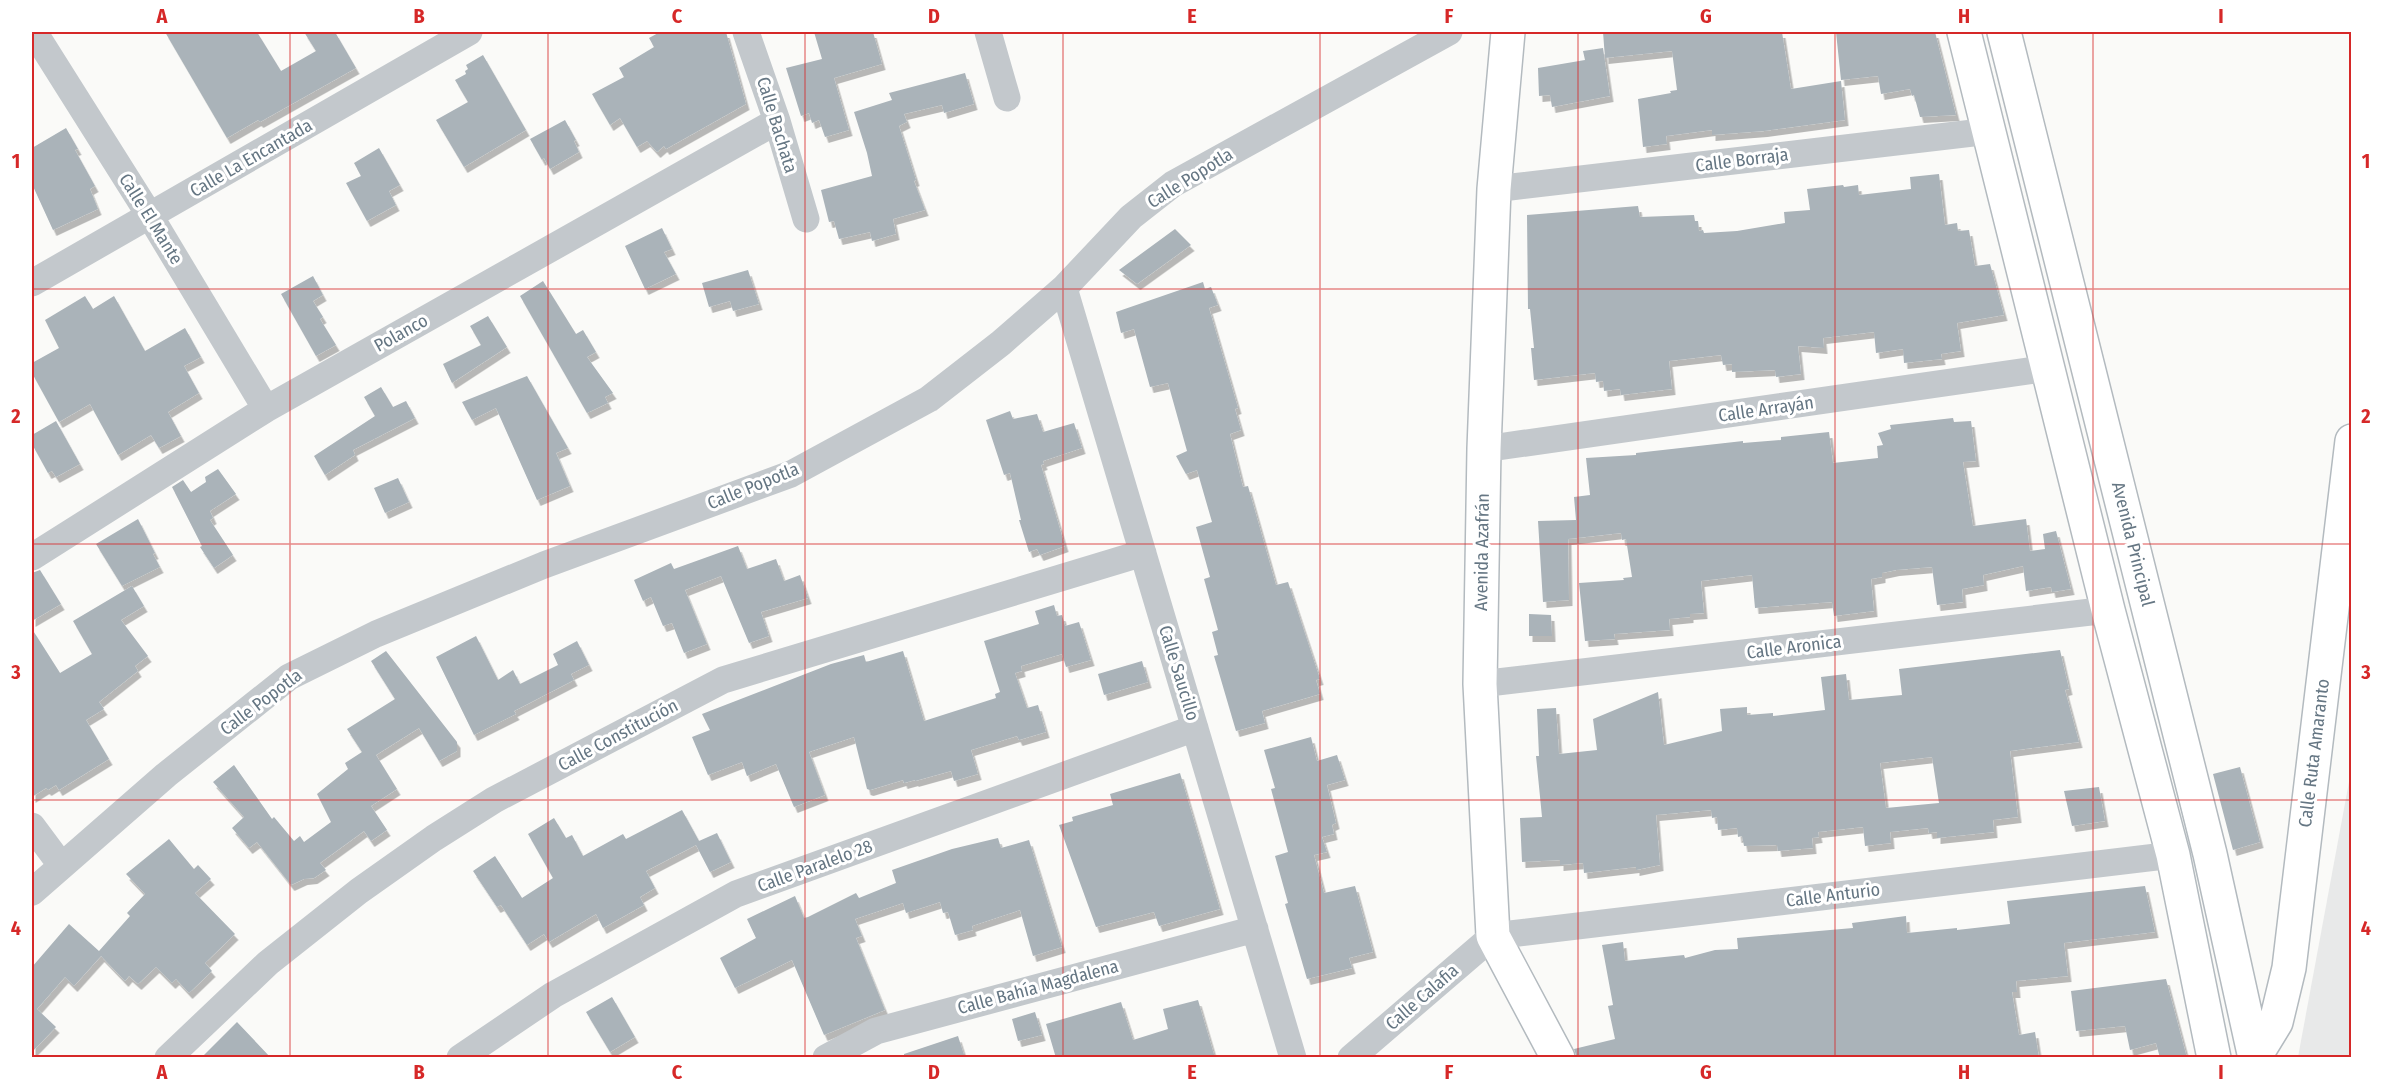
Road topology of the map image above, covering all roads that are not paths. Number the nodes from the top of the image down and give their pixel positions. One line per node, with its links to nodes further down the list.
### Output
1 (34, 32): 13 (street, Calle El Mante)
2 (469, 32): 13 (street, Calle La Encantada)
3 (746, 32): 10 (street, Calle Bachata)
4 (988, 32): 9 (street)
5 (1449, 32): 16 (street, Calle Popotla)
6 (1508, 32): 12 (street, Avenida Azafrán)
7 (1964, 32): 11 (street)
8 (2004, 32): 32 (street, Avenida Principal)
9 (1008, 98)
10 (777, 121): 14 (street, Calle Bachata); 18 (street, Polanco)
11 (1990, 131): 12 (street, Calle Borraja); 17 (street)
12 (1494, 189): 20 (street, Avenida Azafrán)
13 (150, 216): 15 (street, Calle La Encantada); 18 (street, Calle El Mante)
14 (806, 219)
15 (32, 283)
16 (1064, 288): 21 (street, Calle Saucillo); 28 (street, Calle Popotla)
17 (2049, 368): 20 (street, Calle Arrayán); 23 (street)
18 (266, 409): 22 (street, Polanco)
19 (2352, 441): 32 (street, Calle Ruta Amaranto)
20 (1484, 449): 24 (street, Avenida Azafrán)
21 (1143, 553): 25 (street, Calle Saucillo); 33 (street, Calle Constitución)
22 (32, 556)
23 (2108, 610): 24 (street, Calle Aronica); 27 (street)
24 (1480, 684): 31 (street, Avenida Azafrán)
25 (1195, 728): 30 (street, Calle Saucillo); 34 (street, Calle Paralelo 28)
26 (32, 826): 28 (street)
27 (2173, 855): 31 (street, Calle Anturio); 39 (street)
28 (61, 866): 29 (street, Calle Popotla)
29 (32, 892)
30 (1255, 929): 35 (street, Calle Bahía Magdalena); 36 (street, Calle Saucillo)
31 (1493, 936): 37 (street, Calle Calafia); 38 (street, Avenida Azafrán)
32 (2254, 1057)
33 (168, 1058)
34 (460, 1058)
35 (826, 1058)
36 (1293, 1058)
37 (1351, 1058)
38 (1558, 1058)
39 (2214, 1058)

